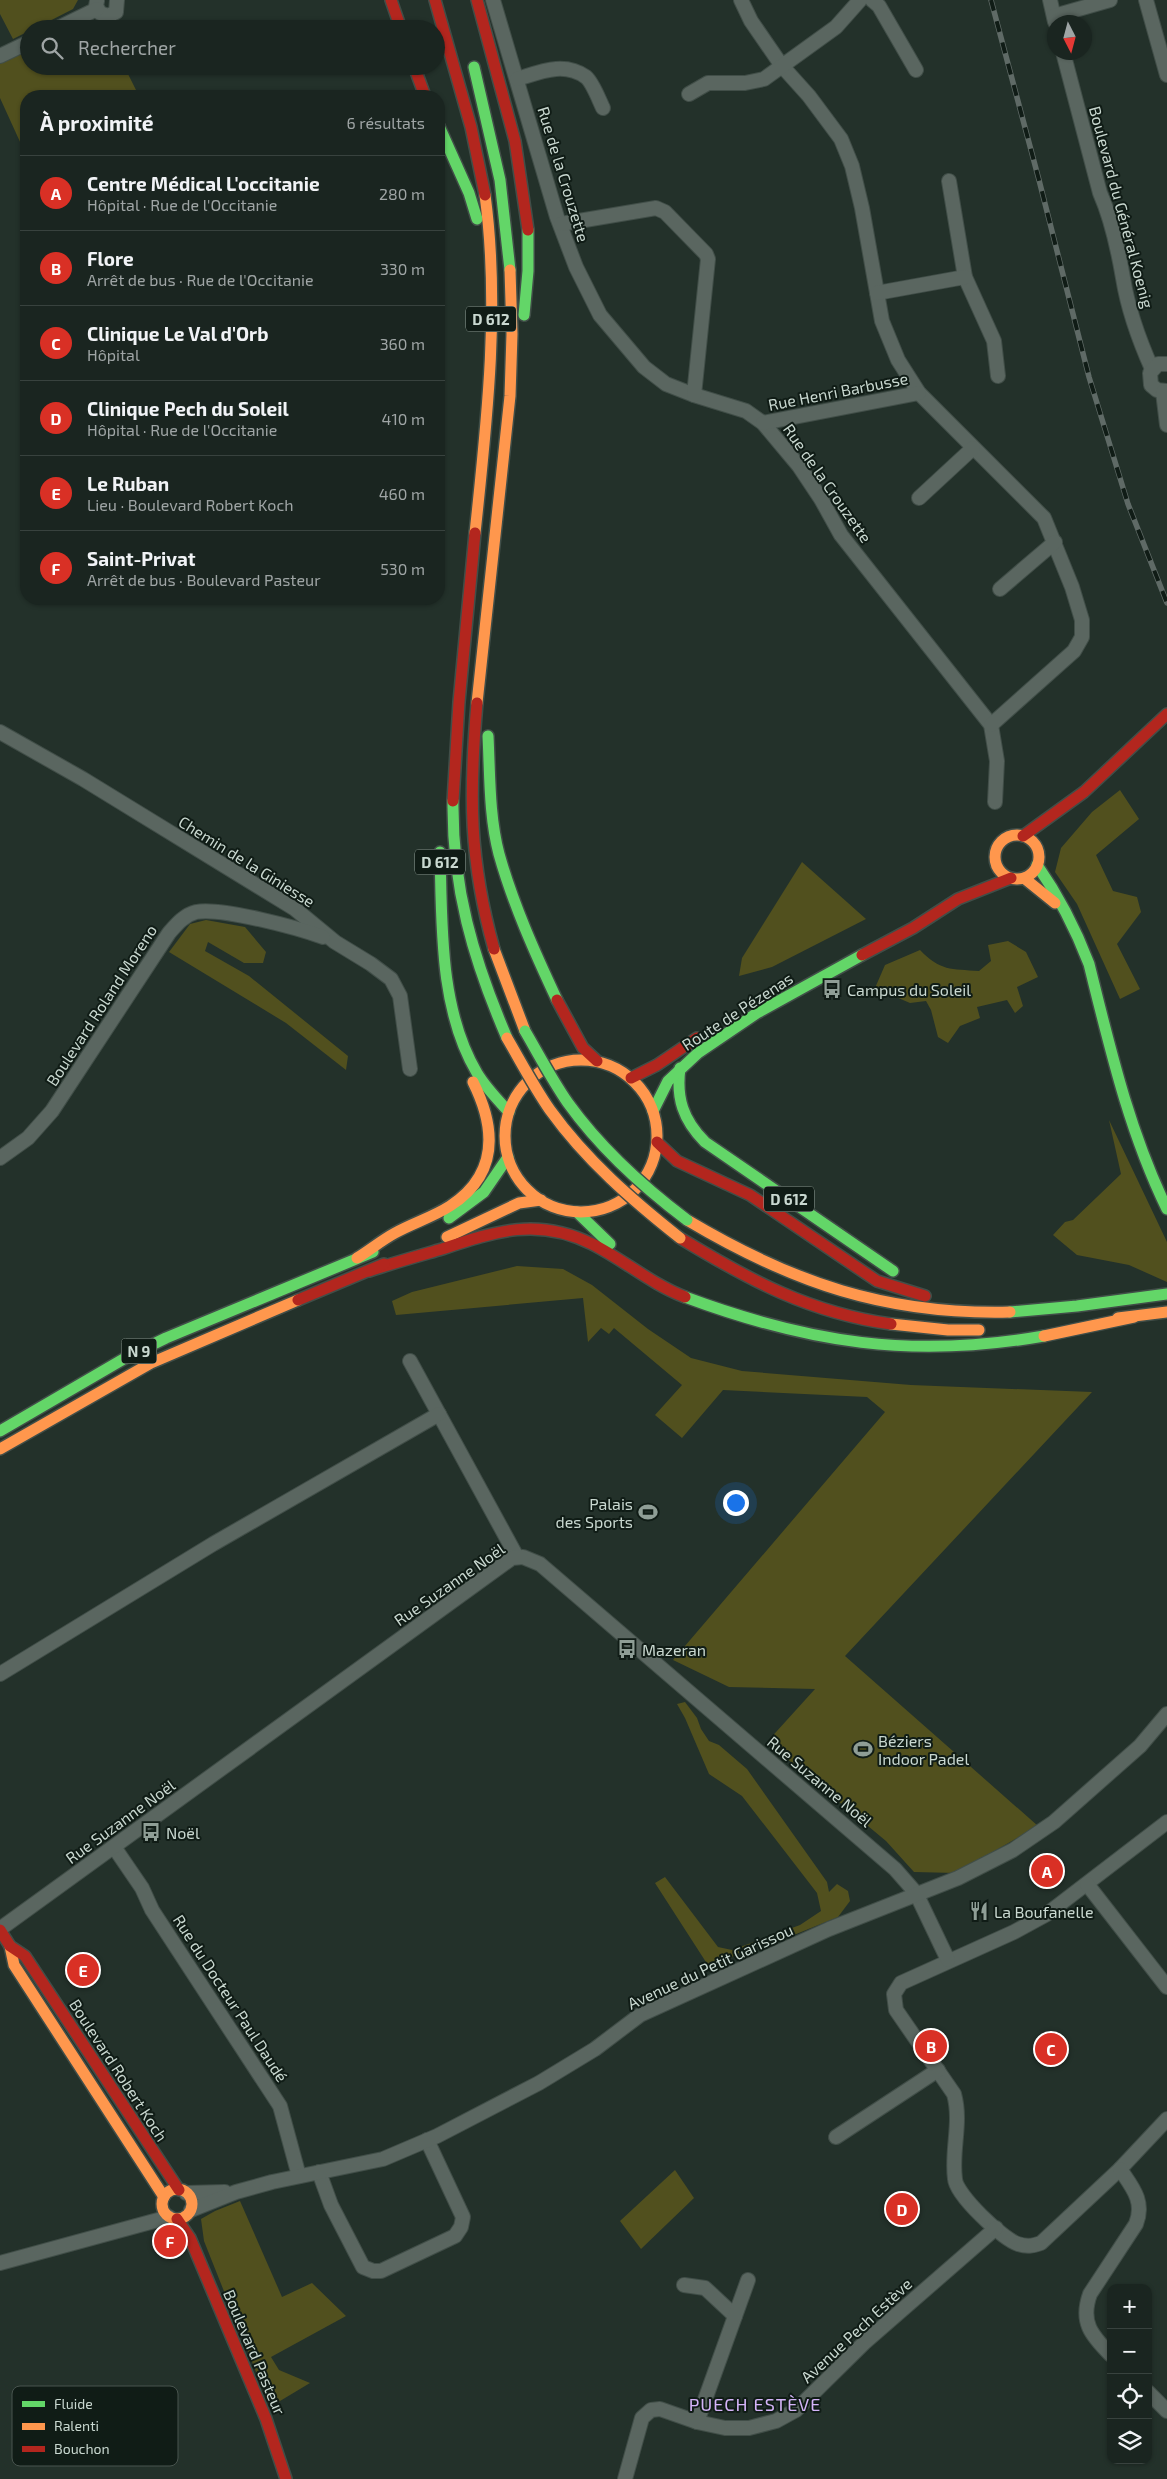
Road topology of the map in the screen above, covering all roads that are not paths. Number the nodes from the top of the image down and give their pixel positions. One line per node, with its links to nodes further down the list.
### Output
1 (117, 0): 12 (street)
2 (391, 0): 16 (main road)
3 (435, 0): 17 (main road, D 612)
4 (477, 0): 48 (main road, D 612)
5 (493, 0): 28 (street, Rue de la Crouzette)
6 (741, 0): 24 (street)
7 (860, 0): 24 (street)
8 (872, 0): 25 (street)
9 (1050, 0): 13 (street)
10 (1110, 0): 14 (street)
11 (1146, 0): 20 (street)
12 (98, 5): 15 (street)
13 (1054, 15)
14 (1067, 15)
15 (72, 20)
16 (398, 20)
17 (441, 20)
18 (445, 32): 37 (main road, D 612)
19 (20, 46): 21 (street)
20 (1164, 53): 27 (street)
21 (0, 56)
22 (472, 59): 48 (main road, D 612)
23 (1065, 60): 39 (street, Boulevard du Général Koenig)
24 (782, 66): 30 (street); 36 (street)
25 (916, 70)
26 (417, 75): 29 (main road)
27 (1167, 75)
28 (517, 79): 31 (street); 34 (street, Rue de la Crouzette)
29 (423, 90)
30 (689, 94)
31 (604, 108)
32 (445, 139): 37 (main road)
33 (949, 181): 35 (street)
34 (561, 224): 43 (street, Rue de la Crouzette); 43 (street)
35 (965, 277): 36 (street); 40 (street)
36 (877, 294): 42 (street)
37 (491, 314): 52 (main road, D 612)
38 (1167, 364): 39 (street)
39 (1152, 369): 41 (street, Boulevard du Général Koenig)
40 (998, 376)
41 (1165, 391): 45 (street)
42 (919, 393): 44 (street, Rue Henri Barbusse); 46 (street)
43 (694, 395): 44 (street, Rue de la Crouzette)
44 (764, 423): 56 (street, Rue de la Crouzette)
45 (1167, 425)
46 (973, 448): 47 (street); 49 (street)
47 (919, 498)
48 (498, 500): 50 (main road, D 612)
49 (1055, 542): 51 (street); 56 (street)
50 (488, 586): 54 (main road, D 612); 93 (main road, D 612, bridge)
51 (1000, 589)
52 (468, 600): 53 (main road, D 612); 96 (main road, D 612, bridge)
53 (449, 676)
54 (489, 702)
55 (1167, 714): 59 (main road)
56 (992, 725): 60 (street)
57 (488, 727): 77 (main road)
58 (0, 732): 72 (street, Chemin de la Giniesse)
59 (1084, 792): 61 (main road); 62 (main road)
60 (995, 802)
61 (1057, 827)
62 (1023, 836): 65 (main road); 66 (main road)
63 (1047, 840): 65 (main road)
64 (439, 842): 74 (main road, D 612)
65 (1038, 853): 67 (main road)
66 (996, 860): 68 (main road); 70 (main road, Route de Pézenas)
67 (1037, 865): 69 (main road); 71 (main road)
68 (1011, 878): 69 (main road); 70 (main road, Route de Pézenas)
69 (1024, 878): 71 (main road)
70 (958, 899): 73 (main road, Route de Pézenas)
71 (1062, 909): 87 (main road)
72 (335, 942): 79 (street, Chemin de la Giniesse); 85 (street, Boulevard Roland Moreno)
73 (831, 970): 75 (main road, Route de Pézenas); 78 (main road, Route de Pézenas)
74 (452, 1002): 82 (main road, D 612); 89 (main road, D 612)
75 (732, 1015)
76 (709, 1030): 80 (main road, Route de Pézenas)
77 (597, 1061): 80 (main road); 82 (main road)
78 (680, 1068): 81 (main road, Route de Pézenas); 92 (main road, D 612)
79 (410, 1069)
80 (631, 1078): 81 (main road)
81 (653, 1111): 83 (main road)
82 (509, 1112): 84 (main road)
83 (657, 1142): 88 (main road); 92 (main road, D 612)
84 (508, 1157): 86 (main road); 89 (main road, N 9)
85 (0, 1158)
86 (541, 1200): 88 (main road); 90 (main road, N 9)
87 (1167, 1209)
88 (577, 1212): 94 (main road)
89 (357, 1258): 99 (main road, N 9)
90 (369, 1271): 94 (main road, D 612); 100 (main road, N 9)
91 (1167, 1294): 93 (main road, D 612)
92 (943, 1300): 93 (main road, D 612)
93 (1027, 1311)
94 (734, 1312): 96 (main road, D 612)
95 (1167, 1312): 96 (main road, D 612)
96 (1134, 1316)
97 (410, 1361): 98 (street)
98 (439, 1414): 101 (street); 102 (street)
99 (0, 1431)
100 (0, 1449)
101 (517, 1557): 105 (street, Rue Suzanne Noël); 107 (street, Rue Suzanne Noël)
102 (0, 1674)
103 (1167, 1714): 107 (street, Avenue du Petit Garissou)
104 (1167, 1822): 106 (street)
105 (114, 1847): 108 (street, Rue Suzanne Noël); 118 (street, Rue du Docteur Paul Daudé)
106 (1087, 1884): 110 (street); 111 (street)
107 (916, 1893): 110 (street, Rue Suzanne Noël); 115 (street, Avenue du Petit Garissou)
108 (0, 1930): 109 (main road, Boulevard Robert Koch)
109 (10, 1946): 119 (main road, Boulevard Robert Koch); 121 (main road, Boulevard Robert Koch)
110 (948, 1960): 112 (street)
111 (1167, 1987)
112 (938, 2070): 114 (street); 122 (street)
113 (1167, 2119): 116 (street)
114 (836, 2137)
115 (427, 2140): 117 (street, Avenue du Petit Garissou); 117 (street)
116 (1120, 2169): 122 (street); 127 (street)
117 (319, 2172): 118 (street, Avenue du Petit Garissou)
118 (298, 2176): 120 (street, Avenue du Petit Garissou)
119 (183, 2191): 120 (street, Avenue du Petit Garissou); 121 (main road); 121 (main road)
120 (236, 2192): 121 (street, Avenue du Petit Garissou)
121 (175, 2211): 123 (street, Avenue du Petit Garissou); 131 (main road, Boulevard Pasteur)
122 (996, 2228): 130 (street, Avenue Pech Estève)
123 (0, 2263)
124 (748, 2280): 126 (street)
125 (684, 2285): 126 (street)
126 (734, 2316): 130 (street)
127 (1107, 2351)
128 (1152, 2395): 129 (street)
129 (1166, 2407)
130 (697, 2422): 132 (street, Avenue Pech Estève)
131 (286, 2479)
132 (625, 2479)

